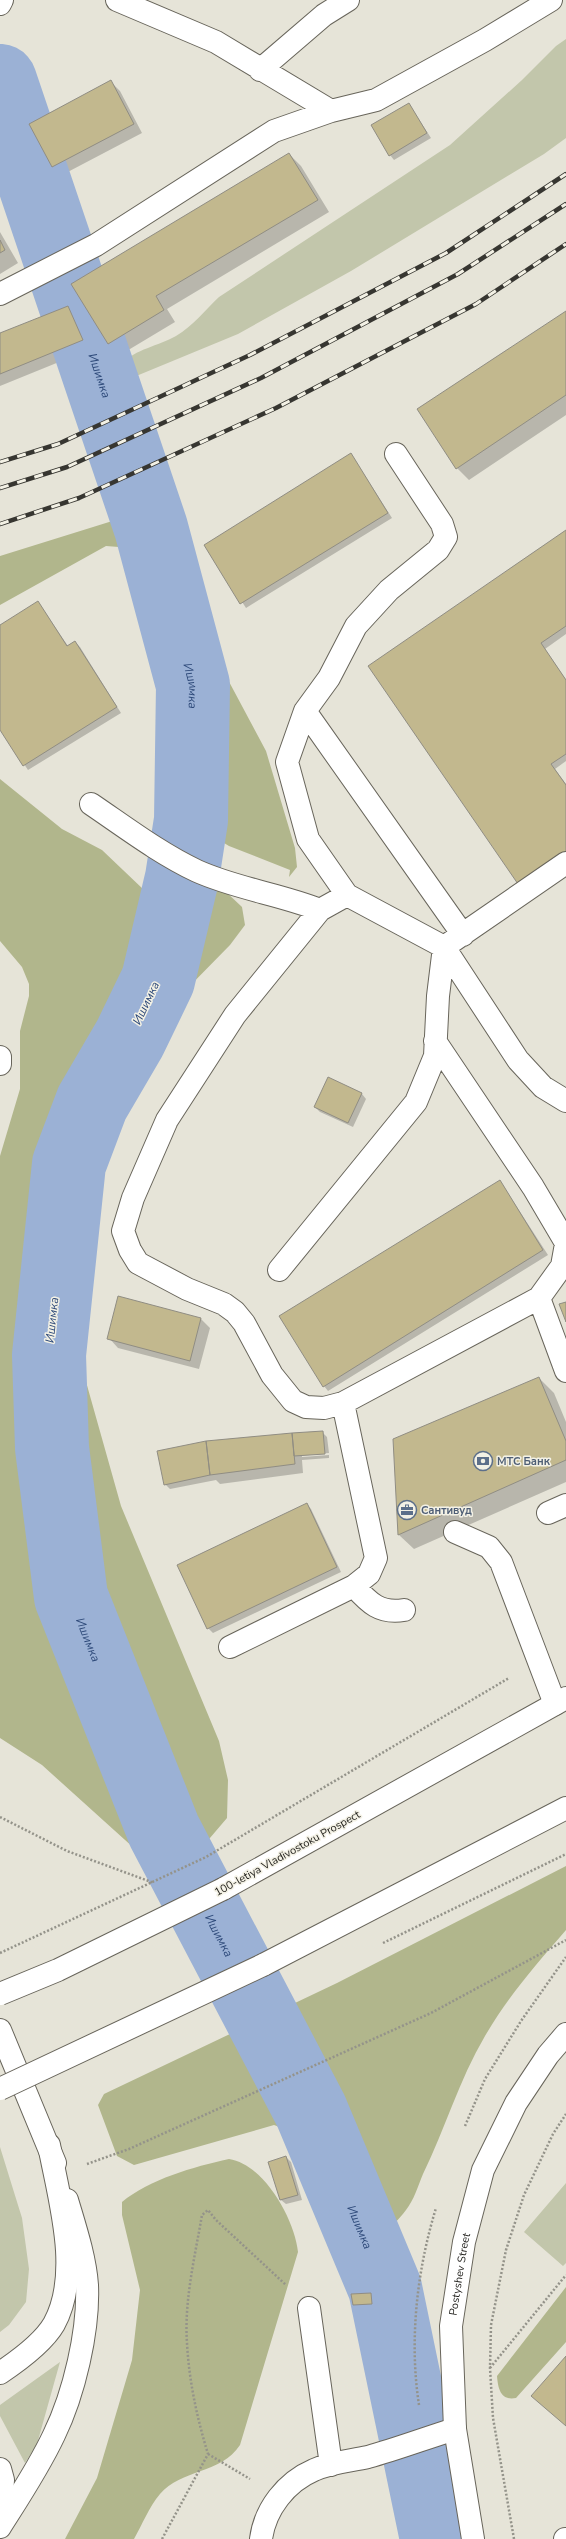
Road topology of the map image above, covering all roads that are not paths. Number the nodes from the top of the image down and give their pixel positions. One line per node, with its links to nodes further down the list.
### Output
1 (2, 0): 5 (main road)
2 (117, 0): 6 (main road)
3 (348, 0): 6 (main road)
4 (551, 0): 7 (main road)
5 (0, 4)
6 (260, 70): 7 (main road)
7 (331, 111): 8 (main road)
8 (0, 294)
9 (396, 454): 10 (main road)
10 (305, 711): 13 (main road); 15 (main road)
11 (91, 804): 14 (main road)
12 (566, 863): 15 (main road)
13 (347, 895): 14 (main road); 16 (main road)
14 (320, 910): 25 (main road)
15 (463, 935): 16 (main road)
16 (444, 947): 17 (main road); 20 (main road)
17 (435, 1041): 21 (main road); 22 (main road)
18 (0, 1058): 19 (main road)
19 (0, 1064)
20 (566, 1101)
21 (566, 1244): 23 (main road)
22 (279, 1270)
23 (539, 1298): 24 (main road); 25 (main road)
24 (566, 1371)
25 (343, 1403): 27 (main road)
26 (455, 1532): 30 (main road)
27 (354, 1586): 28 (main road); 29 (main road)
28 (404, 1610)
29 (230, 1646)
30 (560, 1701): 32 (main road, 100-letiya Vladivostoku Prospect, bridge)
31 (566, 1808): 35 (main road, bridge)
32 (0, 1994)
33 (0, 2030): 36 (main road)
34 (566, 2034): 39 (main road, Postyshev Street)
35 (0, 2089)
36 (49, 2145): 38 (main road); 42 (main road)
37 (309, 2308): 40 (main road)
38 (0, 2373)
39 (455, 2429): 40 (main road); 44 (main road, Postyshev Street)
40 (331, 2465): 43 (main road)
41 (0, 2469): 42 (main road)
42 (0, 2526)
43 (261, 2539)
44 (473, 2539)

